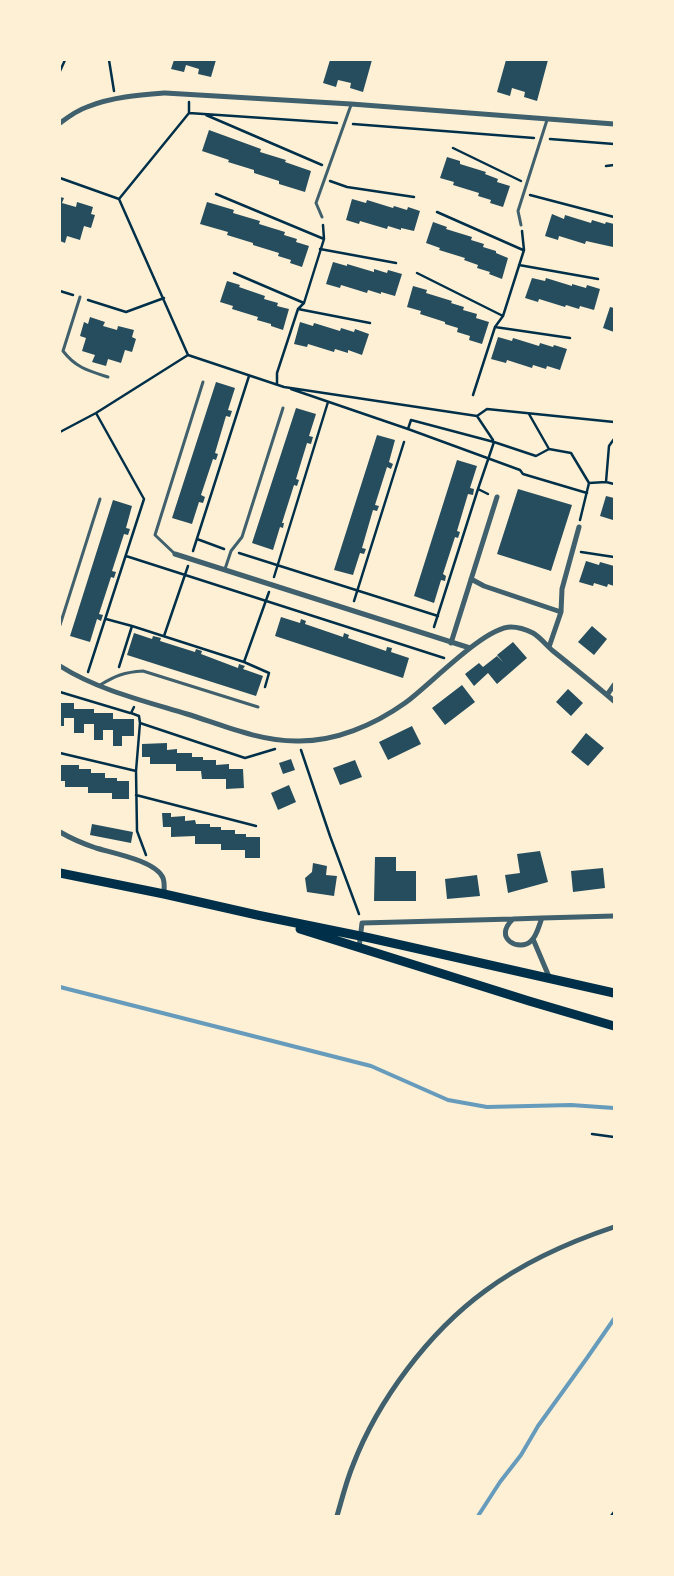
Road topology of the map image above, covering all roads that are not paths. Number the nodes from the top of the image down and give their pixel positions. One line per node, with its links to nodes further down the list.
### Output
1 (351, 104): 2 (street); 3 (street); 5 (lane)
2 (547, 120): 4 (street); 6 (lane)
3 (60, 123)
4 (614, 124)
5 (322, 216)
6 (521, 225)
7 (80, 297): 8 (lane)
8 (108, 377)
9 (202, 382): 14 (lane)
10 (283, 408): 15 (lane)
11 (497, 497): 16 (street)
12 (100, 499): 18 (lane)
13 (579, 527): 17 (street)
14 (175, 554): 15 (street)
15 (225, 570): 19 (street)
16 (471, 579): 17 (street); 19 (street)
17 (561, 612): 20 (street)
18 (60, 625)
19 (451, 642): 21 (street)
20 (548, 647): 21 (street); 25 (street)
21 (470, 648): 23 (street)
22 (60, 666): 23 (street)
23 (99, 685): 27 (lane)
24 (614, 685): 25 (street)
25 (606, 695): 26 (street)
26 (614, 701)
27 (258, 707)
28 (60, 832): 30 (street)
29 (60, 874): 30 (main road)
30 (164, 894): 31 (main road)
31 (257, 915): 35 (main road); 37 (main road)
32 (614, 916): 33 (street)
33 (542, 918): 34 (street); 36 (street)
34 (513, 920): 35 (street); 36 (street)
35 (360, 936): 37 (street); 38 (main road)
36 (533, 939): 38 (street)
37 (359, 948): 40 (main road)
38 (550, 979): 39 (main road)
39 (614, 993)
40 (614, 1026)
41 (614, 1227): 42 (street)
42 (337, 1516)

